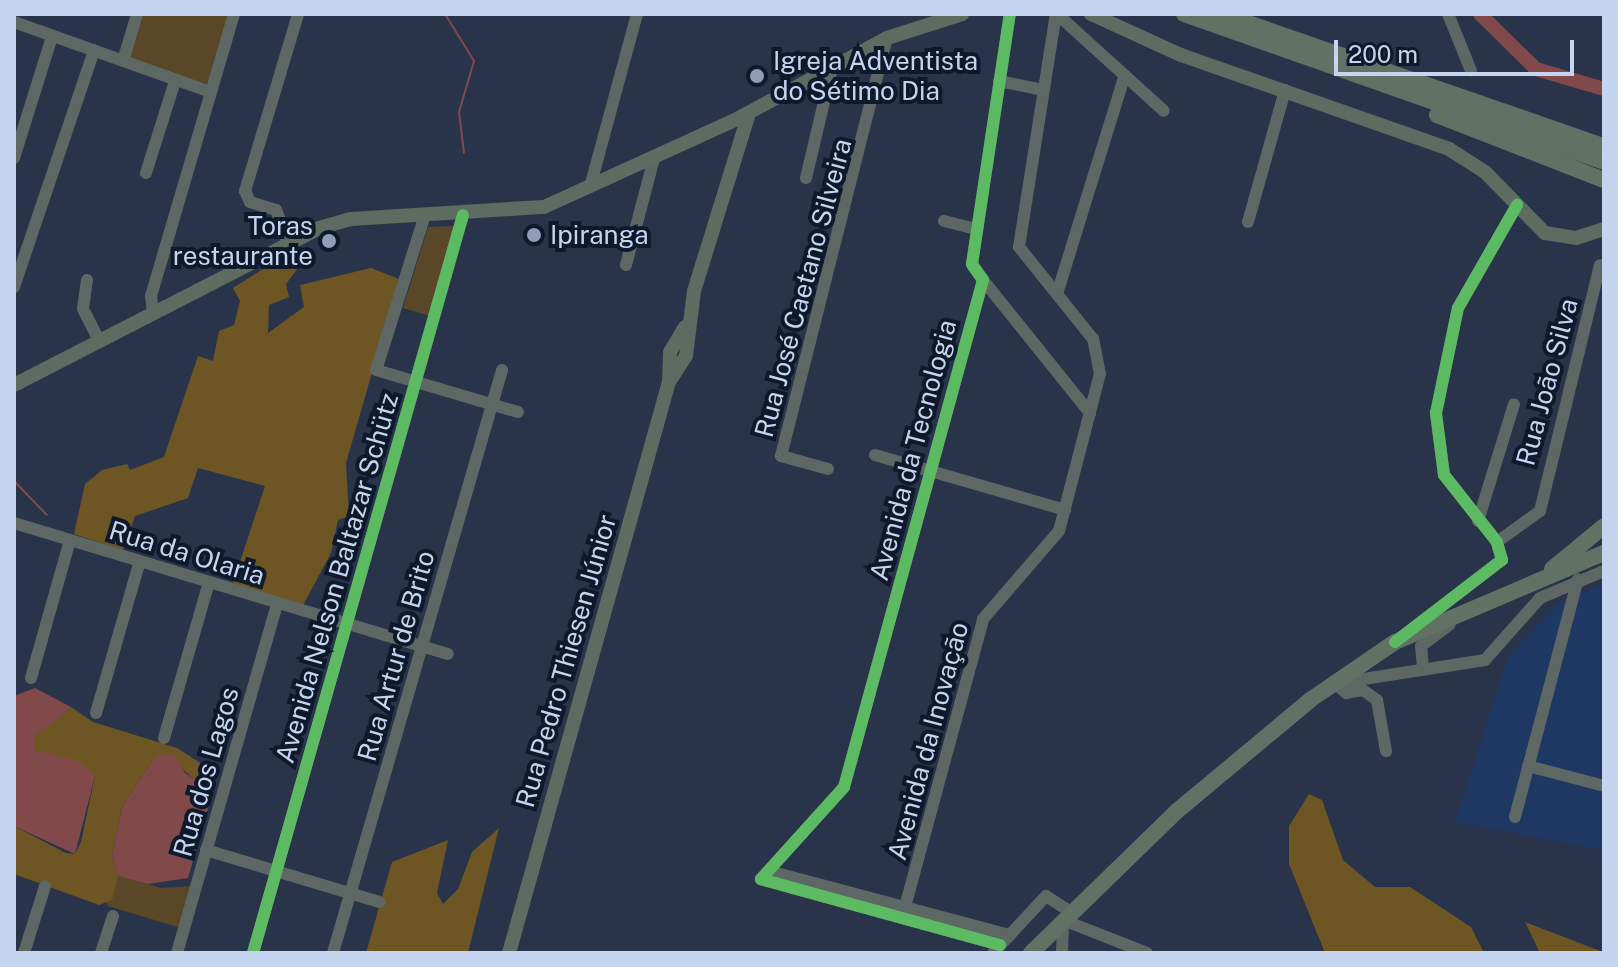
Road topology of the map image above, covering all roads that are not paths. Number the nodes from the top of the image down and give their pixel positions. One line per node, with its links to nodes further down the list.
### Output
1 (137, 14): 16 (street)
2 (234, 14): 25 (street)
3 (298, 14): 47 (street)
4 (637, 14): 39 (street)
5 (962, 14): 14 (main road)
6 (1010, 14): 21 (street, Avenida da Tecnologia)
7 (1056, 14): 19 (street); 23 (street, Avenida da Inovação)
8 (1091, 14): 24 (main road)
9 (1184, 14): 22 (highway)
10 (1222, 14): 28 (highway)
11 (1448, 14): 18 (street)
12 (18, 21): 13 (street)
13 (52, 37): 15 (street); 33 (street)
14 (887, 38): 17 (main road); 67 (street, Rua José Caetano Silveira)
15 (94, 50): 16 (street); 53 (street)
16 (123, 61): 20 (street)
17 (832, 68): 27 (main road); 37 (street)
18 (1471, 71)
19 (1124, 77): 26 (street); 48 (street)
20 (175, 81): 25 (street); 36 (street)
21 (999, 81): 23 (street); 45 (street, Avenida da Tecnologia)
22 (1383, 86): 35 (highway); 38 (highway)
23 (1043, 90): 51 (street, Avenida da Inovação)
24 (1285, 90): 40 (main road); 44 (street)
25 (211, 92): 57 (street)
26 (1164, 111)
27 (749, 113): 29 (main road); 31 (main road, Rua Pedro Thiesen Júnior)
28 (1533, 122): 30 (highway); 32 (highway)
29 (720, 127): 31 (main road); 34 (main road)
30 (1604, 139)
31 (738, 146): 110 (main road, Rua Pedro Thiesen Júnior)
32 (1604, 146)
33 (14, 158)
34 (654, 158): 39 (main road); 49 (street)
35 (1604, 162)
36 (146, 173)
37 (806, 178)
38 (1604, 180)
39 (590, 187): 41 (main road)
40 (1517, 205): 46 (main road); 70 (street)
41 (463, 215): 42 (main road); 60 (street, Avenida Nelson Baltazar Schütz)
42 (424, 218): 47 (main road); 60 (street)
43 (944, 221): 45 (street)
44 (1248, 222)
45 (977, 229): 54 (street, Avenida da Tecnologia)
46 (1604, 229)
47 (288, 244): 57 (main road)
48 (1068, 264): 51 (street); 55 (street)
49 (626, 265)
50 (1600, 265): 74 (street, Rua João Silva)
51 (1044, 278): 55 (street, Avenida da Inovação)
52 (87, 280): 58 (street)
53 (14, 287)
54 (980, 290): 56 (street); 56 (street); 68 (street, Avenida da Tecnologia)
55 (1057, 294): 65 (street, Avenida da Inovação)
56 (1000, 298): 65 (street)
57 (153, 314): 58 (main road)
58 (99, 341): 61 (main road)
59 (502, 370): 62 (street, Rua Artur de Brito)
60 (416, 382): 62 (street); 83 (street, Avenida Nelson Baltazar Schütz)
61 (14, 385)
62 (492, 404): 64 (street); 85 (street, Rua Artur de Brito)
63 (1514, 404): 70 (street)
64 (518, 412)
65 (1090, 413): 69 (street, Avenida da Inovação)
66 (875, 455): 68 (street)
67 (828, 469)
68 (930, 471): 69 (street); 101 (street, Avenida da Tecnologia)
69 (1065, 510): 101 (street, Avenida da Inovação)
70 (1478, 521): 74 (street)
71 (14, 523): 73 (street, Rua da Olaria)
72 (1604, 526): 78 (highway)
73 (70, 540): 76 (street, Rua da Olaria); 88 (street)
74 (1497, 542): 84 (street)
75 (1604, 553): 78 (highway)
76 (140, 561): 80 (street, Rua da Olaria); 90 (street)
77 (1604, 571): 79 (street)
78 (1542, 579): 82 (highway)
79 (1578, 579): 87 (street); 93 (street)
80 (209, 582): 81 (street, Rua da Olaria); 91 (street)
81 (277, 604): 83 (street, Rua da Olaria); 96 (street, Rua dos Lagos)
82 (1457, 614): 84 (highway); 87 (street)
83 (346, 625): 85 (street, Rua da Olaria); 97 (street, Avenida Nelson Baltazar Schütz)
84 (1395, 642): 89 (highway)
85 (422, 647): 86 (street, Rua da Olaria); 99 (street, Rua Artur de Brito)
86 (448, 654)
87 (1423, 668): 89 (street)
88 (31, 678)
89 (1335, 683): 92 (street); 103 (highway)
90 (96, 713)
91 (164, 738)
92 (1386, 751)
93 (1528, 766): 94 (street); 95 (street)
94 (1604, 786)
95 (1515, 817)
96 (206, 850): 97 (street); 107 (street, Rua dos Lagos)
97 (275, 872): 99 (street); 108 (street, Avenida Nelson Baltazar Schütz)
98 (45, 886): 105 (street)
99 (351, 894): 100 (street); 109 (street, Rua Artur de Brito)
100 (379, 902)
101 (904, 913): 104 (street)
102 (113, 916): 106 (street)
103 (1067, 916): 104 (street); 111 (highway); 112 (street); 113 (street)
104 (1001, 944)
105 (24, 953)
106 (101, 953)
107 (177, 953)
108 (253, 953)
109 (333, 953)
110 (509, 953)
111 (1031, 953)
112 (1062, 953)
113 (1147, 953)

